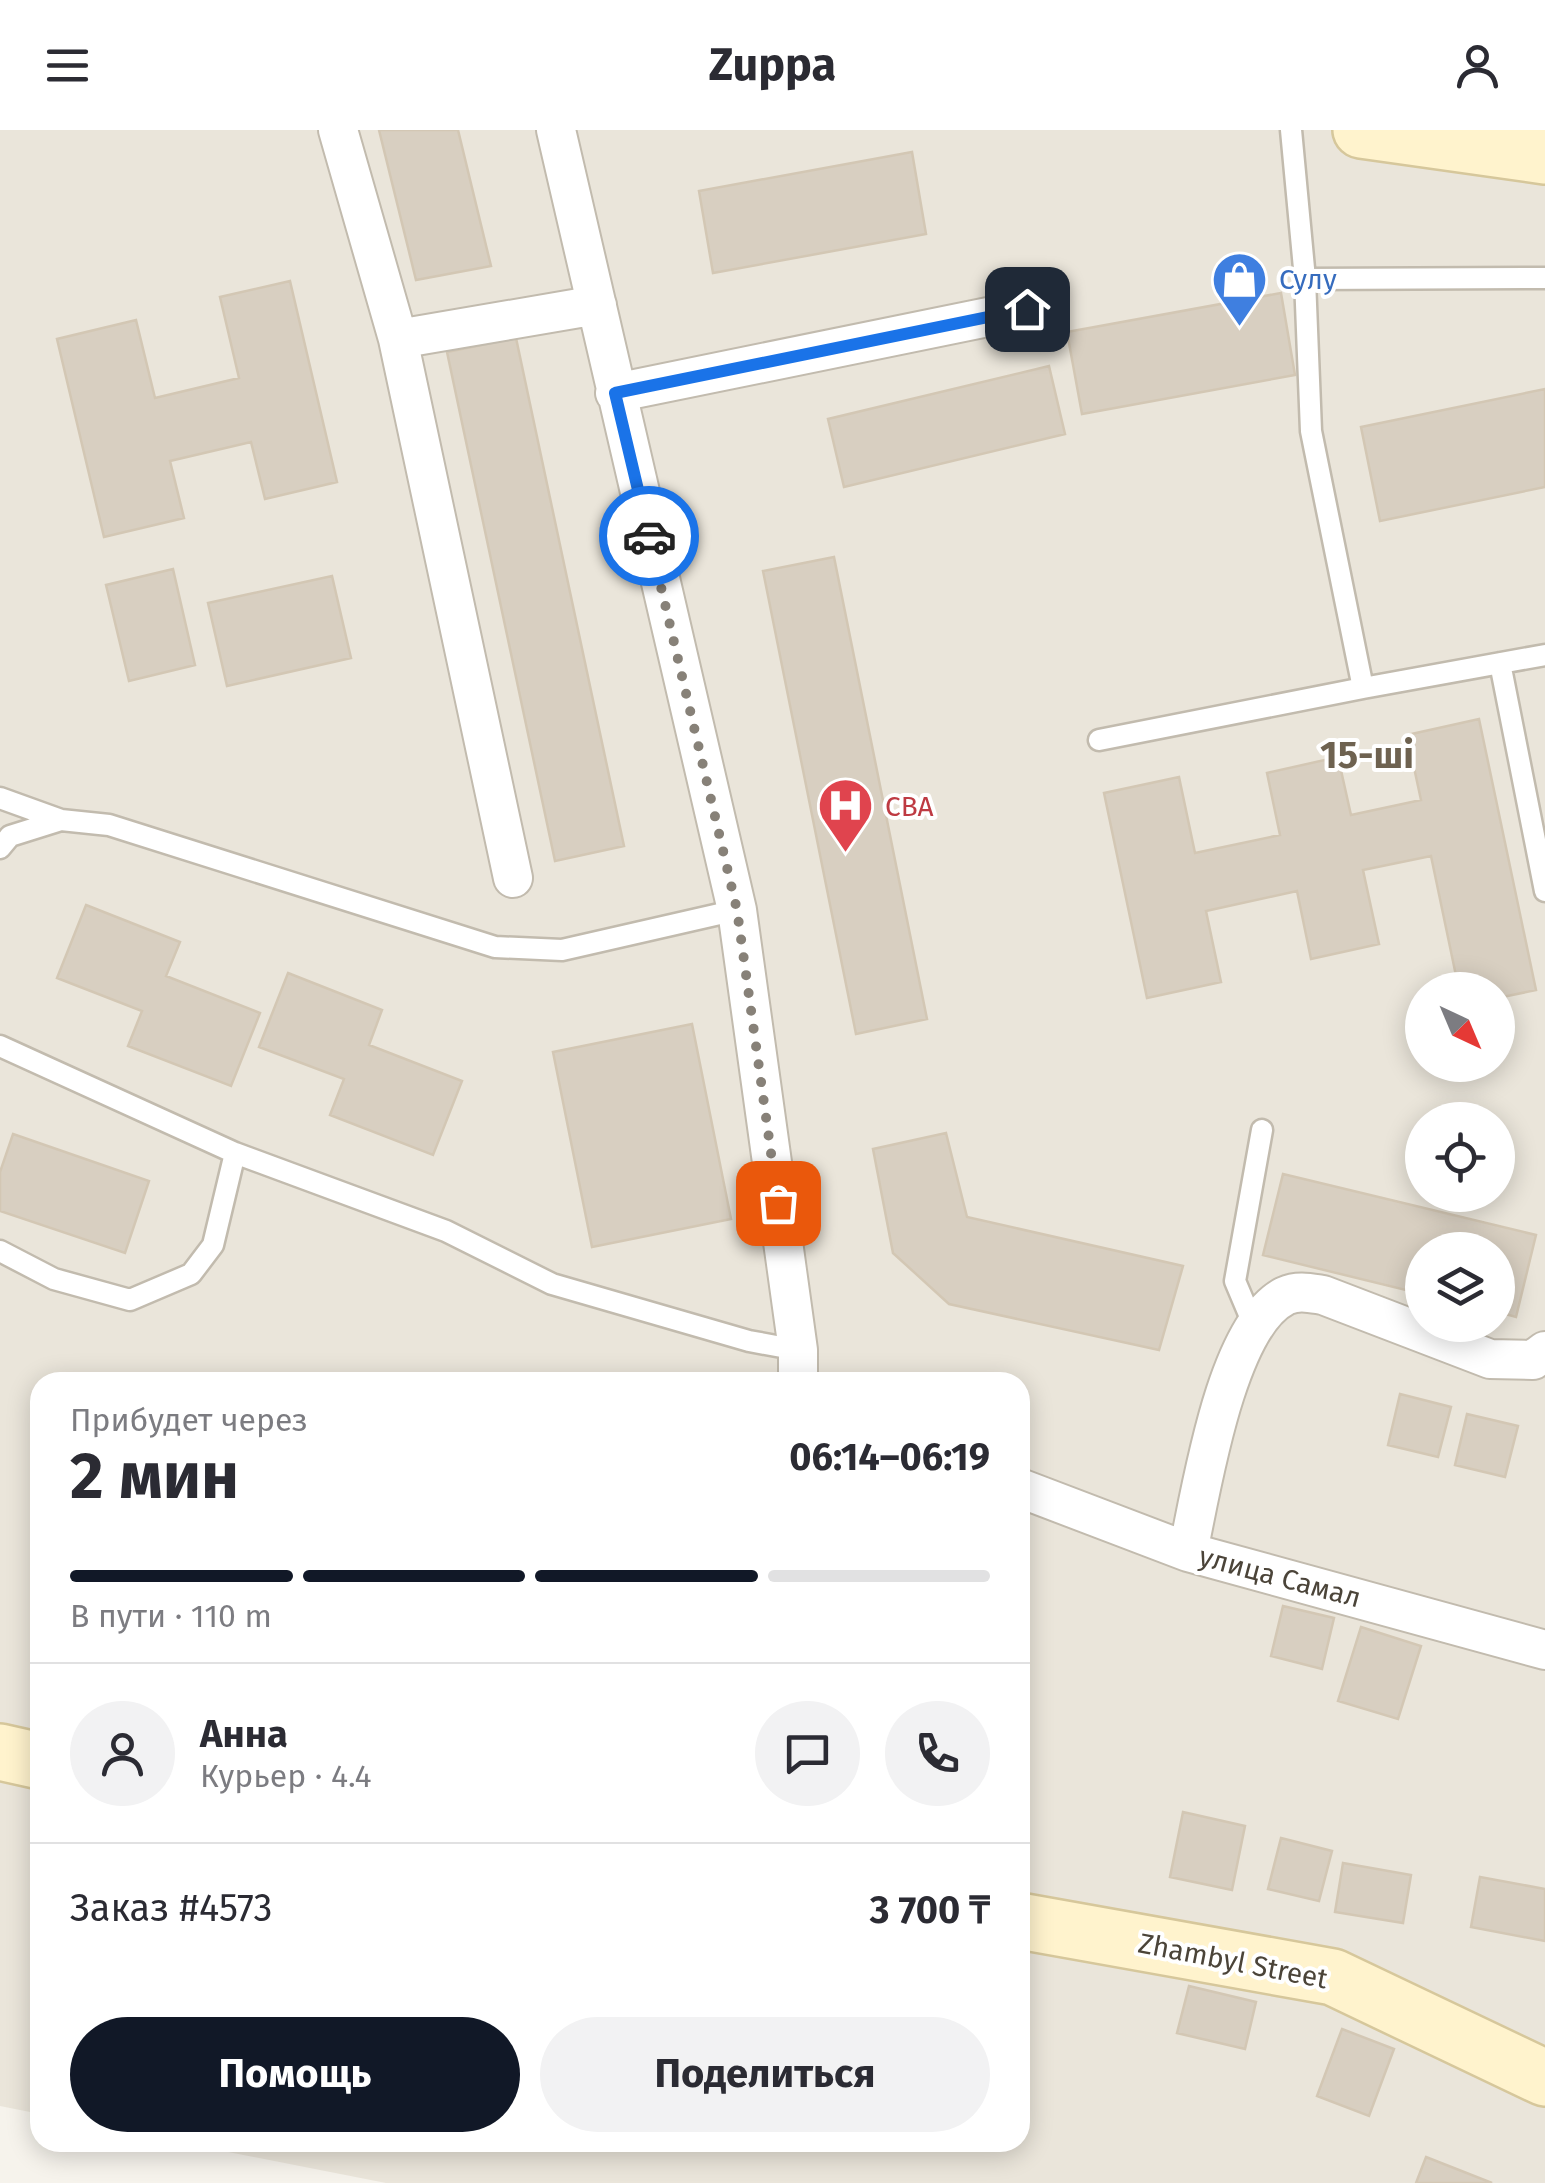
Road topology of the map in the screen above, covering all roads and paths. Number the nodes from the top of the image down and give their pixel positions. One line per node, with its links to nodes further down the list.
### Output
1 (338, 130): 10 (street)
2 (556, 130): 8 (street)
3 (1291, 130): 7 (lane)
4 (1361, 130): 5 (street)
5 (1545, 156)
6 (1545, 278): 7 (lane)
7 (1306, 279): 14 (lane)
8 (597, 305): 10 (street); 11 (street)
9 (1027, 309): 11 (street)
10 (398, 339): 19 (street)
11 (615, 393): 21 (street)
12 (1545, 654): 13 (lane)
13 (1500, 663): 14 (lane); 20 (lane)
14 (1363, 688): 15 (lane)
15 (1099, 740)
16 (0, 798): 17 (lane)
17 (61, 820): 18 (lane); 21 (lane)
18 (0, 848)
19 (513, 878)
20 (1545, 892)
21 (737, 910): 29 (street)
22 (3, 1047): 23 (lane); 25 (lane)
23 (0, 1070)
24 (1262, 1130): 27 (lane)
25 (235, 1154): 26 (lane); 29 (lane)
26 (0, 1251)
27 (1254, 1326): 28 (street); 31 (street)
28 (1545, 1351)
29 (798, 1366)
30 (1030, 1492): 31 (street, улица Самал)
31 (1188, 1552): 32 (street, улица Самал)
32 (1545, 1650)
33 (0, 1752): 34 (street)
34 (30, 1759)
35 (1030, 1923): 36 (street, Zhambyl Street)
36 (1545, 2078)

